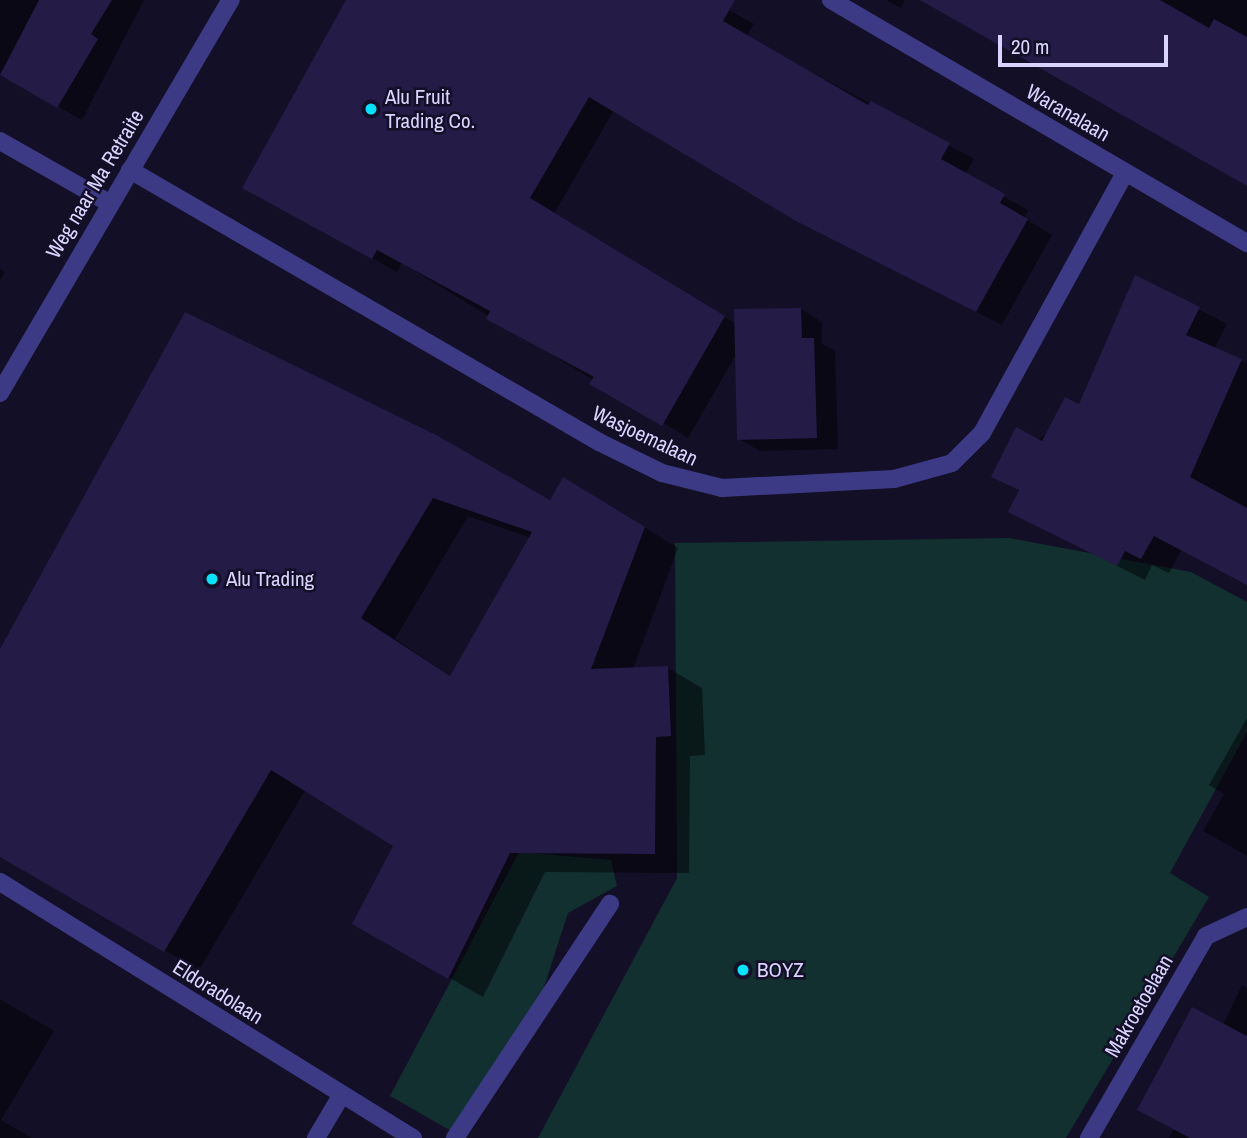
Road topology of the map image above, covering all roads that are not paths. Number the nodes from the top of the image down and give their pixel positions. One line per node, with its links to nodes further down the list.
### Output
1 (231, 0): 4 (street, Weg naar Ma Retraite)
2 (831, 0): 5 (street, Waranalaan)
3 (0, 141): 6 (street)
4 (130, 170): 5 (street, Wasjoemalaan); 6 (street, Weg naar Ma Retraite)
5 (1125, 173): 7 (street, Waranalaan)
6 (108, 203): 8 (street, Weg naar Ma Retraite)
7 (1247, 243)
8 (0, 393)
9 (0, 882): 12 (street, Eldoradolaan)
10 (610, 904): 15 (street)
11 (1247, 917): 16 (street, Makroetoelaan)
12 (341, 1096): 13 (street); 14 (street, Eldoradolaan)
13 (316, 1138)
14 (413, 1138)
15 (455, 1138)
16 (1089, 1138)

